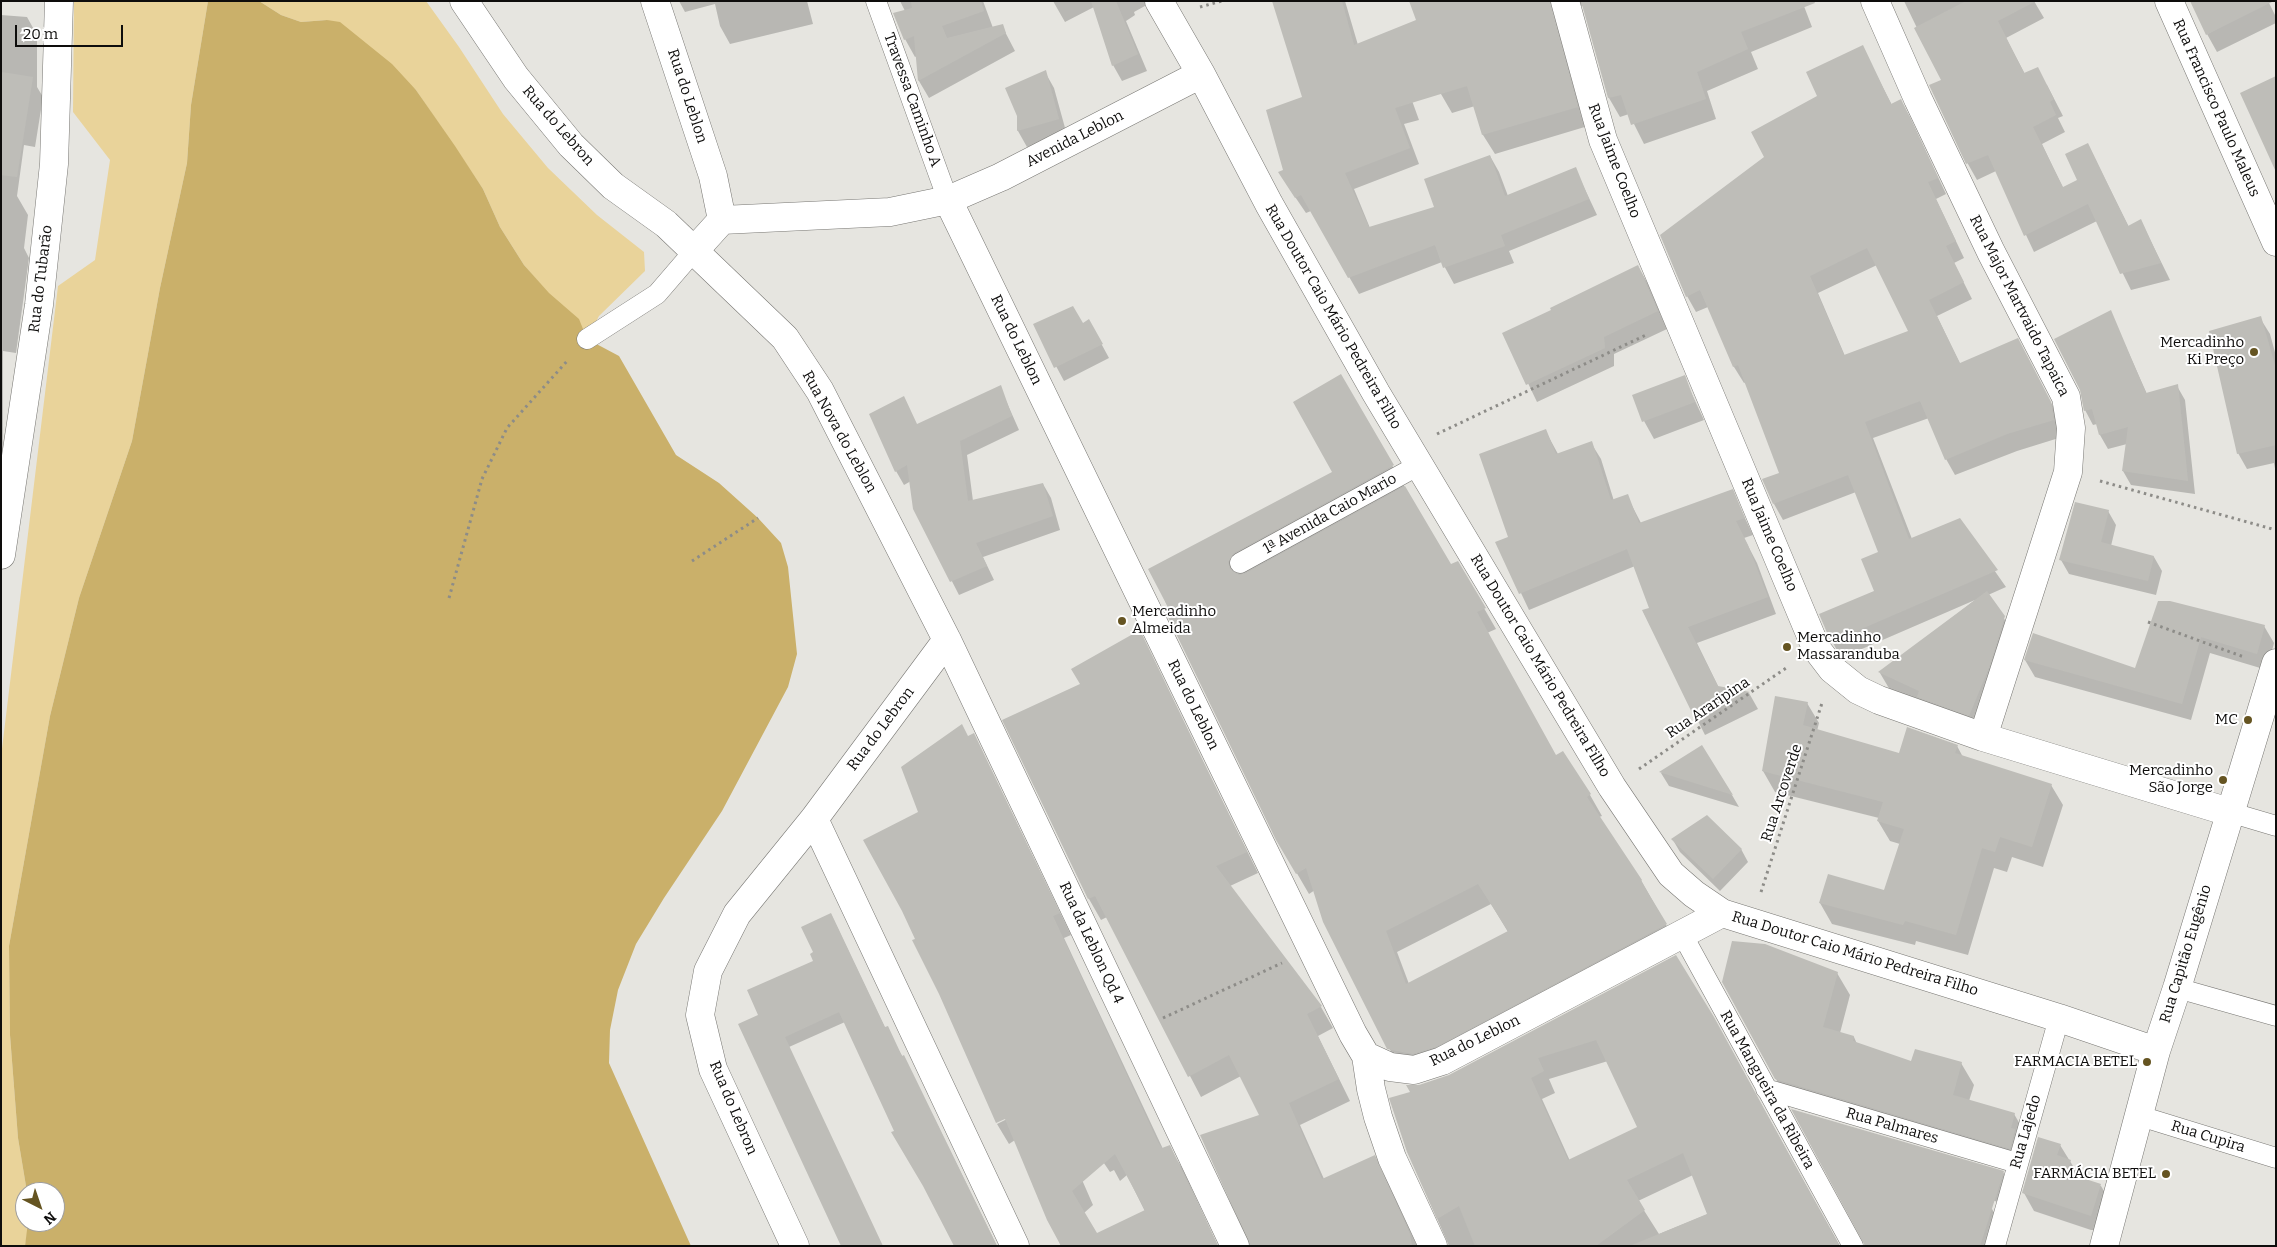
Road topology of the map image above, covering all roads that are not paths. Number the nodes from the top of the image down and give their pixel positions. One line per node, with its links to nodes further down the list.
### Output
1 (59, 1): 16 (street, Rua do Tubarão)
2 (464, 1): 13 (street, Rua do Lebron)
3 (655, 1): 11 (street, Rua do Leblon)
4 (876, 1): 10 (lane, Travessa Caminho A)
5 (1159, 1): 9 (street, Rua Doutor Caio Mário Pedreira Filho)
6 (1565, 1): 20 (street, Rua Jaime Coelho)
7 (1876, 1): 20 (street, Rua Major Martvaido Tapaica)
8 (2169, 1): 12 (street, Rua Francisco Paulo Maleus)
9 (1201, 74): 10 (street, Avenida Leblon); 15 (street, Rua Doutor Caio Mário Pedreira Filho)
10 (948, 200): 11 (street); 30 (street, Rua do Leblon)
11 (722, 220): 13 (street)
12 (2276, 242)
13 (694, 251): 14 (lane); 18 (street, Rua Nova do Leblon)
14 (587, 339)
15 (1414, 457): 17 (lane, 1ª Avenida Caio Mario); 24 (street, Rua Doutor Caio Mário Pedreira Filho)
16 (1, 555)
17 (1240, 563)
18 (947, 640): 22 (street, Rua do Lebron); 37 (street, Rua da Leblon Qd 4)
19 (2275, 665): 21 (street, Rua Capitão Eugênio)
20 (1982, 737): 21 (street, Rua Jaime Coelho)
21 (2229, 812): 23 (lane); 26 (street, Rua Capitão Eugênio)
22 (814, 819): 35 (street, Rua do Lebron); 36 (street)
23 (2276, 826)
24 (1722, 913): 25 (street, Rua do Leblon); 28 (street, Rua Doutor Caio Mário Pedreira Filho)
25 (1682, 934): 30 (street, Rua do Leblon); 31 (lane, Rua Mangueira da Ribeira)
26 (2178, 988): 27 (lane); 29 (street, Rua Capitão Eugênio)
27 (2276, 1016)
28 (2059, 1018): 29 (street, Rua Doutor Caio Mário Pedreira Filho); 34 (lane, Rua Lajedo)
29 (2156, 1051): 32 (street, Rua Capitão Eugênio)
30 (1366, 1056): 38 (street)
31 (1766, 1089): 34 (lane, Rua Palmares); 39 (lane, Rua Mangueira da Ribeira)
32 (2140, 1116): 33 (lane, Rua Cupira); 41 (street, Rua Capitão Eugênio)
33 (2276, 1158)
34 (2017, 1163): 40 (lane, Rua Lajedo)
35 (795, 1246)
36 (1015, 1246)
37 (1235, 1246)
38 (1433, 1246)
39 (1853, 1246)
40 (1995, 1246)
41 (2104, 1246)

